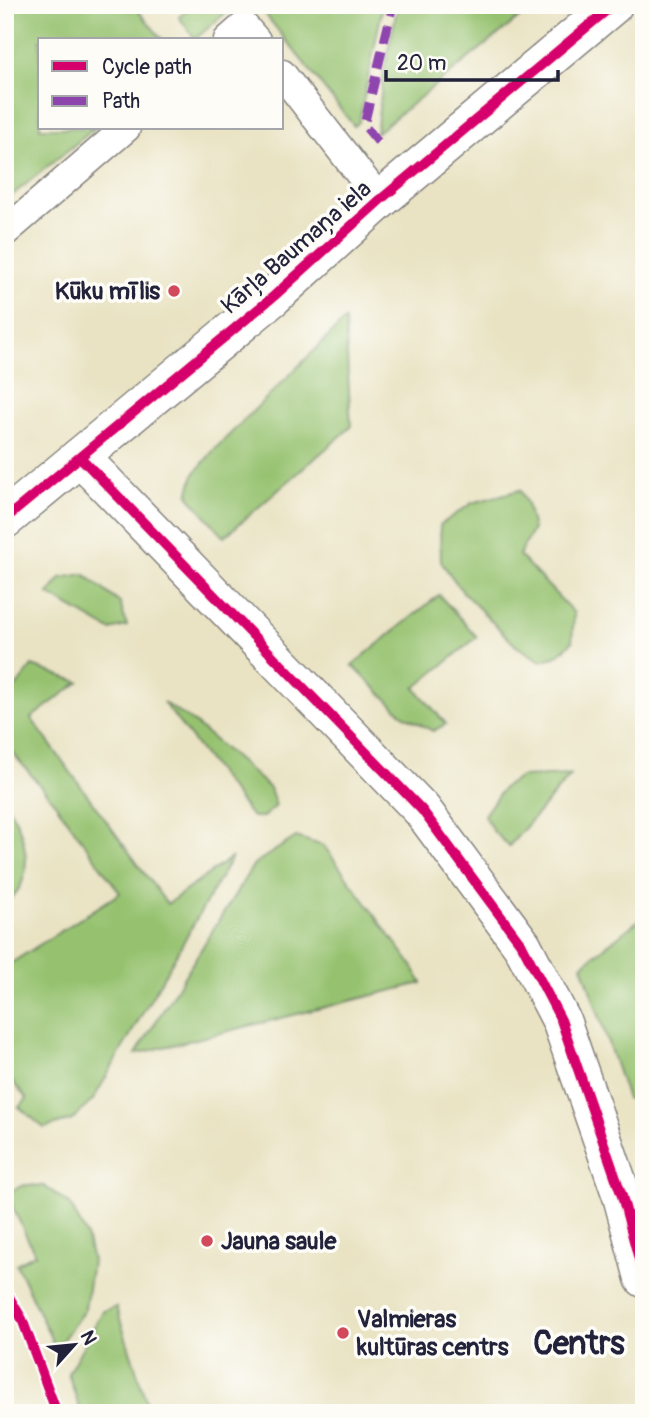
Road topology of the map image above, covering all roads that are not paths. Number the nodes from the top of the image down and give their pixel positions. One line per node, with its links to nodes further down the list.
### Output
1 (613, 5): 6 (street, Kārļa Baumaņa iela)
2 (230, 38): 3 (lane)
3 (254, 38)
4 (284, 77): 6 (lane)
5 (124, 130): 7 (lane)
6 (380, 200): 8 (street, Kārļa Baumaņa iela)
7 (5, 232)
8 (80, 457): 9 (street, Kārļa Baumaņa iela); 10 (street)
9 (5, 519)
10 (633, 1185): 11 (street)
11 (644, 1278)

